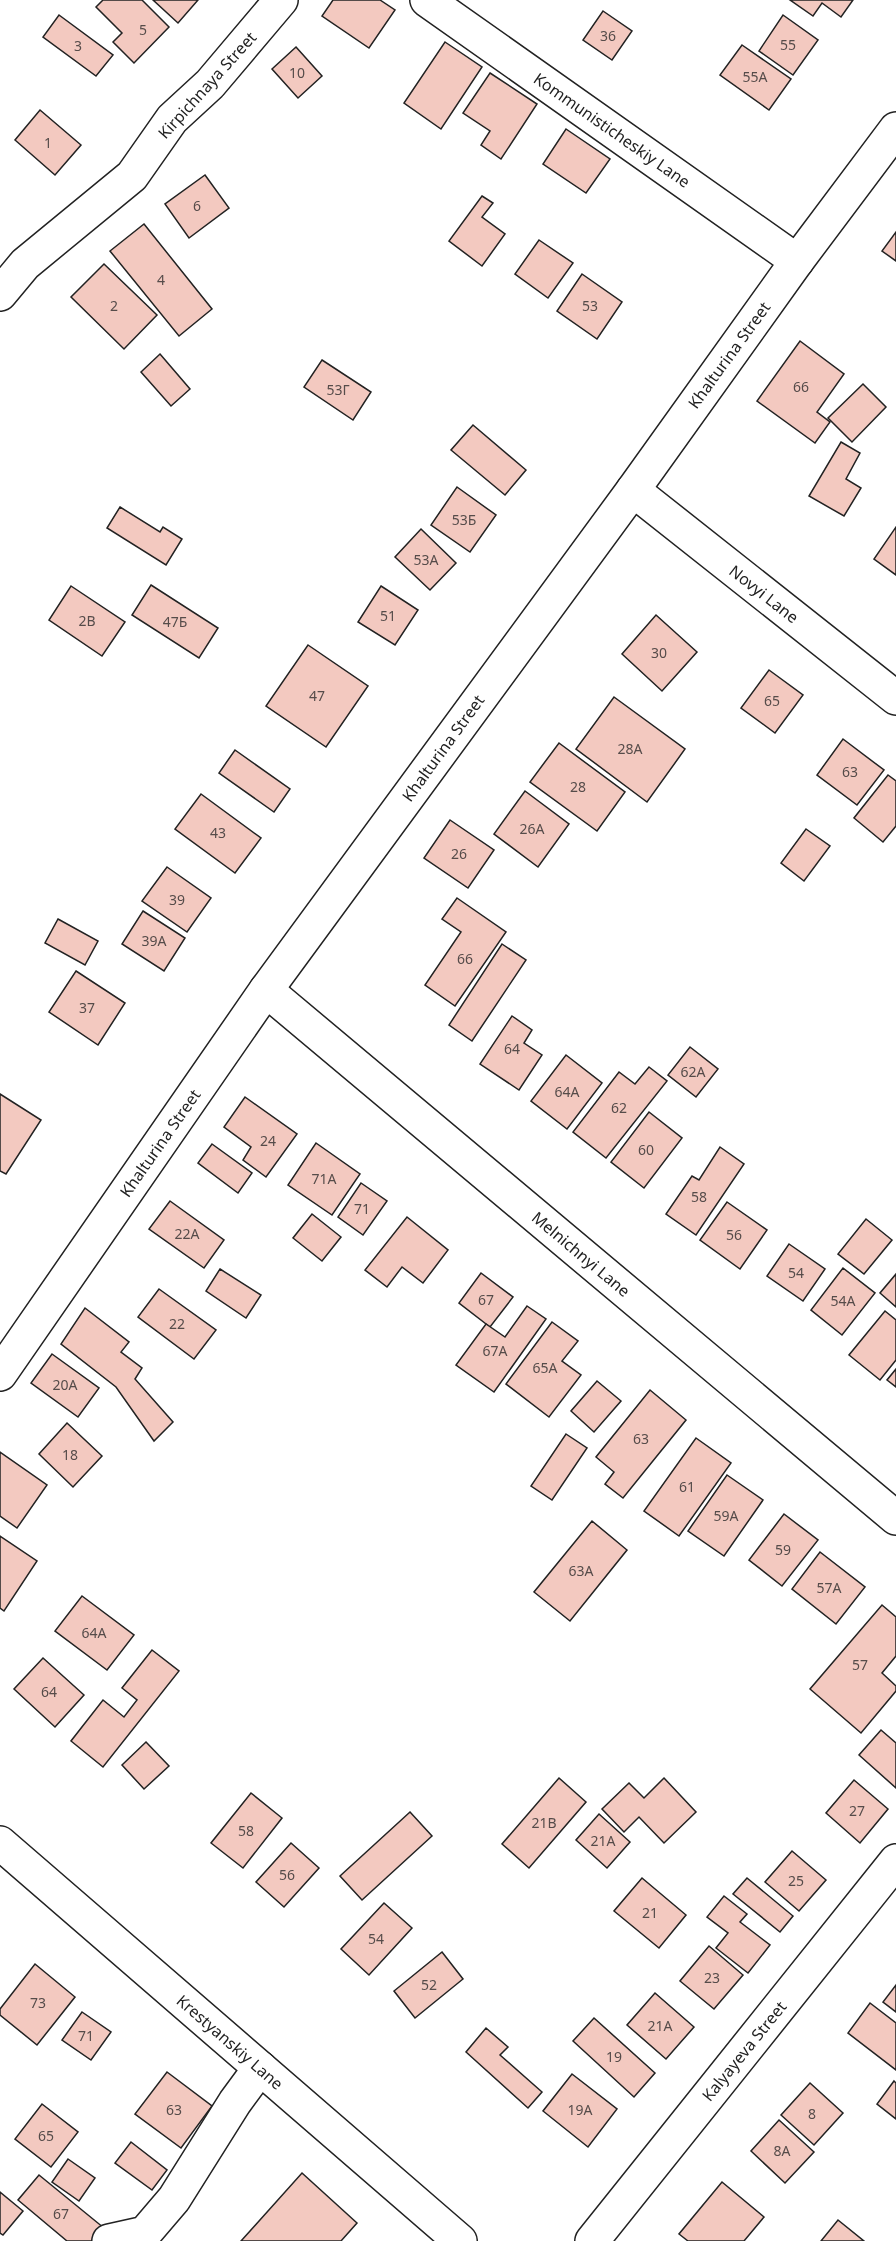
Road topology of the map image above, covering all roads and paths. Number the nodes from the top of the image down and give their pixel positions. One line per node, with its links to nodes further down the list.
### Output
1 (281, 0): 5 (street, Kirpichnaya Street)
2 (427, 0): 4 (street, Kommunisticheskiy Lane)
3 (896, 129): 4 (street, Khalturina Street)
4 (797, 261): 6 (street, Khalturina Street)
5 (0, 294)
6 (633, 490): 7 (street, Novyi Lane); 8 (street, Khalturina Street)
7 (896, 698)
8 (266, 990): 9 (street, Khalturina Street); 10 (street, Melnichnyi Lane)
9 (0, 1374)
10 (896, 1518)
11 (0, 1843): 13 (street, Krestyanskiy Lane)
12 (896, 1861): 16 (street, Kalyayeva Street)
13 (260, 2068): 14 (street); 15 (street, Krestyanskiy Lane)
14 (109, 2241)
15 (460, 2241)
16 (592, 2241)

